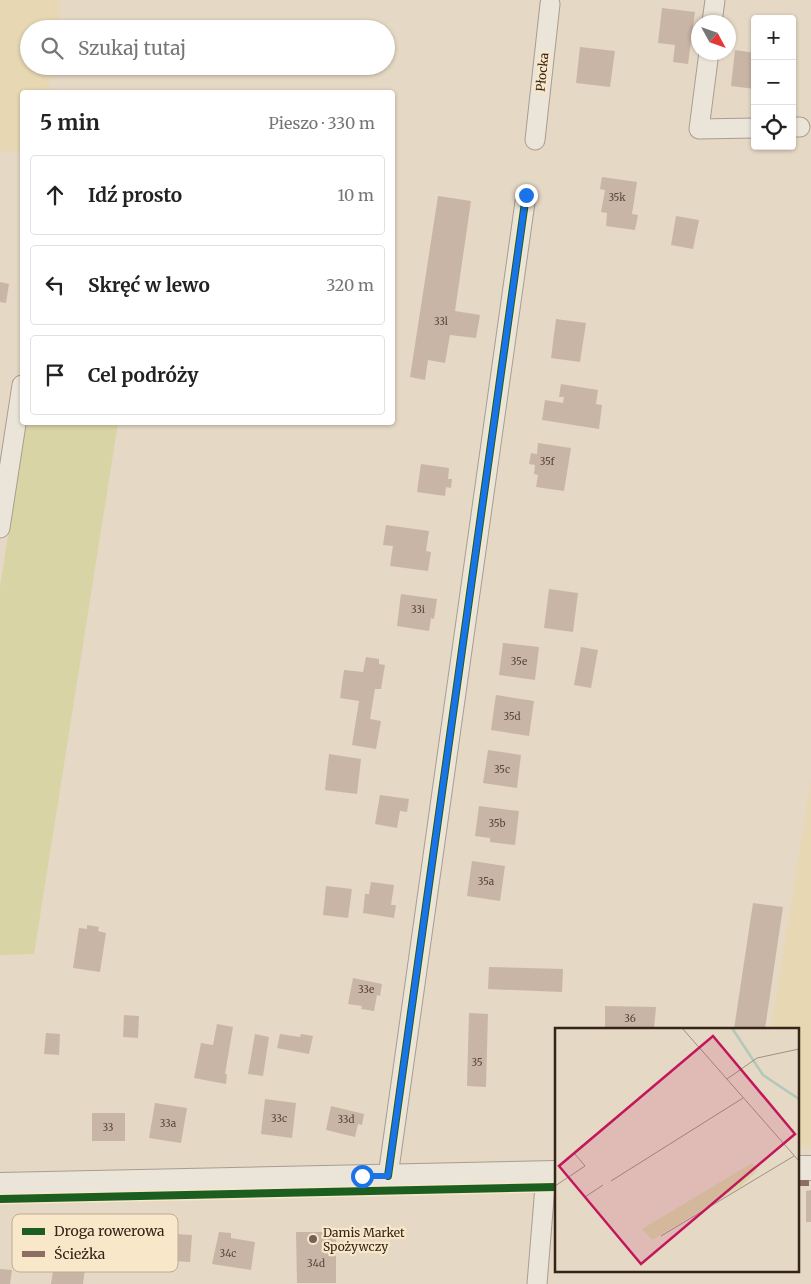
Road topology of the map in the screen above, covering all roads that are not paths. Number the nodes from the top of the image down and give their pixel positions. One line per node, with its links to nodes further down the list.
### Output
1 (715, 0): 3 (street)
2 (550, 4): 6 (street, Płocka)
3 (713, 15)
4 (708, 60): 5 (street)
5 (751, 128)
6 (535, 140)
7 (526, 195): 13 (street)
8 (20, 398): 9 (street)
9 (0, 528)
10 (798, 1168): 11 (street)
11 (811, 1168)
12 (551, 1174): 13 (street); 15 (street)
13 (388, 1176): 14 (street)
14 (0, 1185)
15 (536, 1284)

